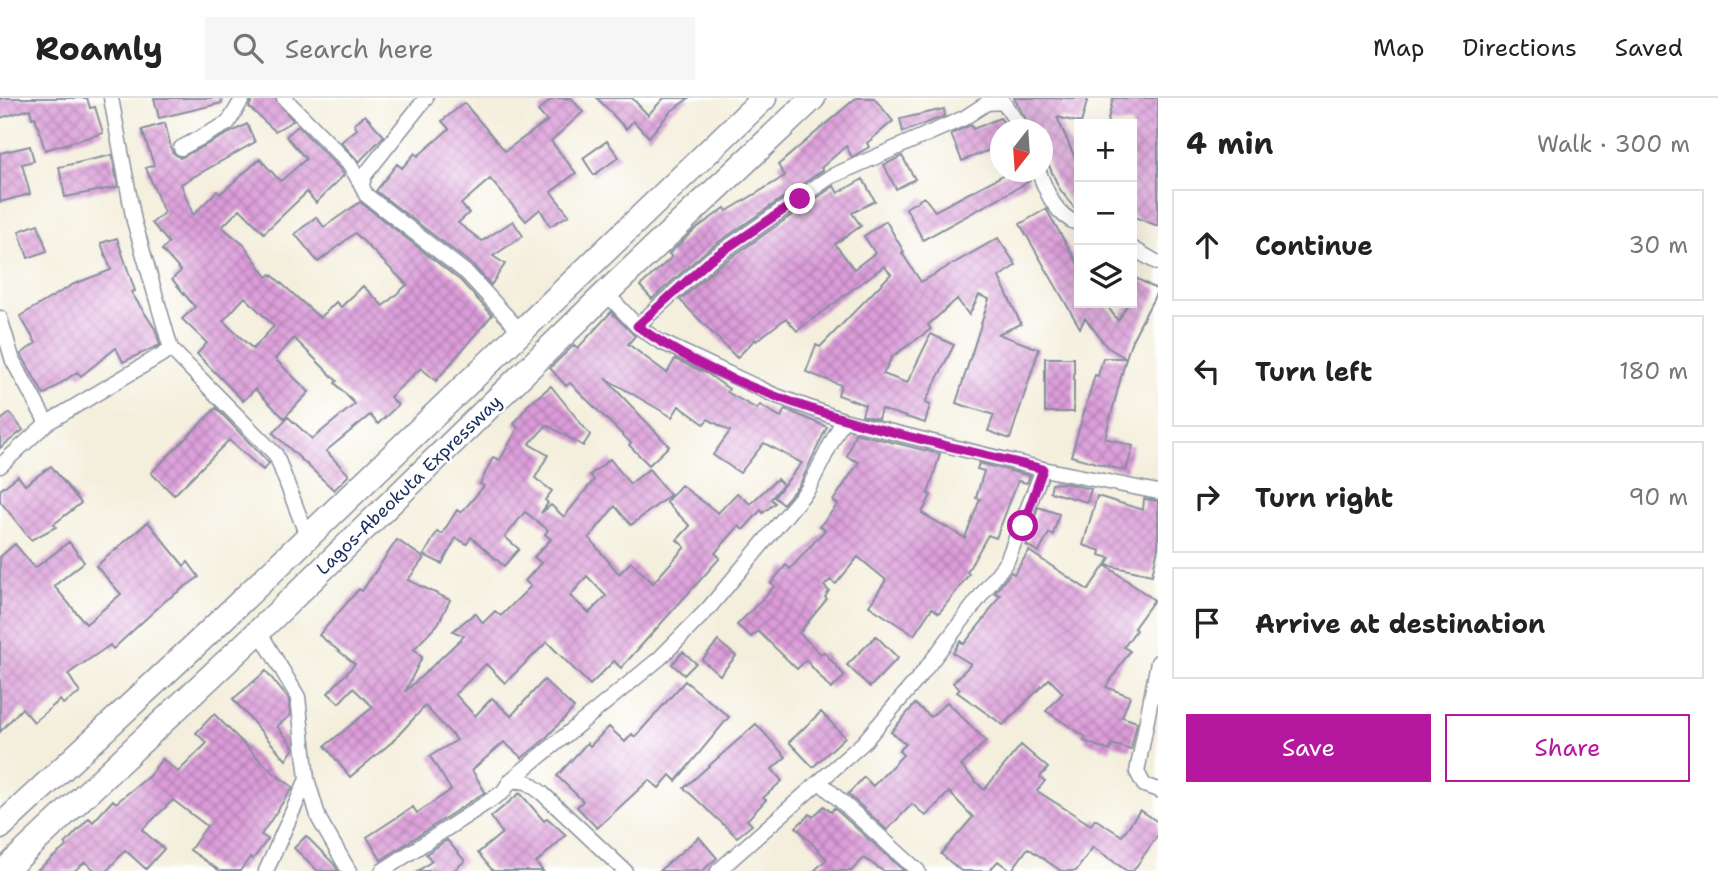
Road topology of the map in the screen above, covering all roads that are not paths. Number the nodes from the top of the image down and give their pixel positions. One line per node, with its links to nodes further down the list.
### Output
1 (111, 98): 18 (street)
2 (243, 98): 8 (street)
3 (284, 98): 10 (street)
4 (426, 98): 10 (street)
5 (764, 98): 17 (highway, Lagos-Abeokuta Expressway)
6 (813, 98): 14 (highway, Lagos-Abeokuta Expressway)
7 (1015, 119): 16 (street)
8 (181, 148)
9 (1042, 182): 11 (street)
10 (362, 186): 17 (street)
11 (1074, 222)
12 (1137, 251): 13 (street)
13 (1158, 263)
14 (606, 293): 16 (street); 25 (highway, Lagos-Abeokuta Expressway)
15 (0, 318): 20 (street)
16 (637, 326): 19 (street)
17 (520, 331): 24 (highway, Lagos-Abeokuta Expressway)
18 (171, 349): 20 (street); 24 (street)
19 (843, 420): 22 (street); 28 (street)
20 (47, 423): 21 (street)
21 (0, 466)
22 (1043, 469): 23 (street); 29 (street)
23 (1158, 492)
24 (307, 536): 31 (highway, Lagos-Abeokuta Expressway)
25 (258, 631): 27 (street); 32 (highway, Lagos-Abeokuta Expressway)
26 (1158, 662): 30 (street)
27 (307, 779): 33 (street); 34 (street)
28 (511, 780): 35 (street); 36 (street)
29 (820, 782): 37 (street); 38 (street)
30 (1158, 790)
31 (0, 827)
32 (4, 871)
33 (266, 871)
34 (349, 871)
35 (382, 871)
36 (625, 871)
37 (718, 871)
38 (918, 871)

